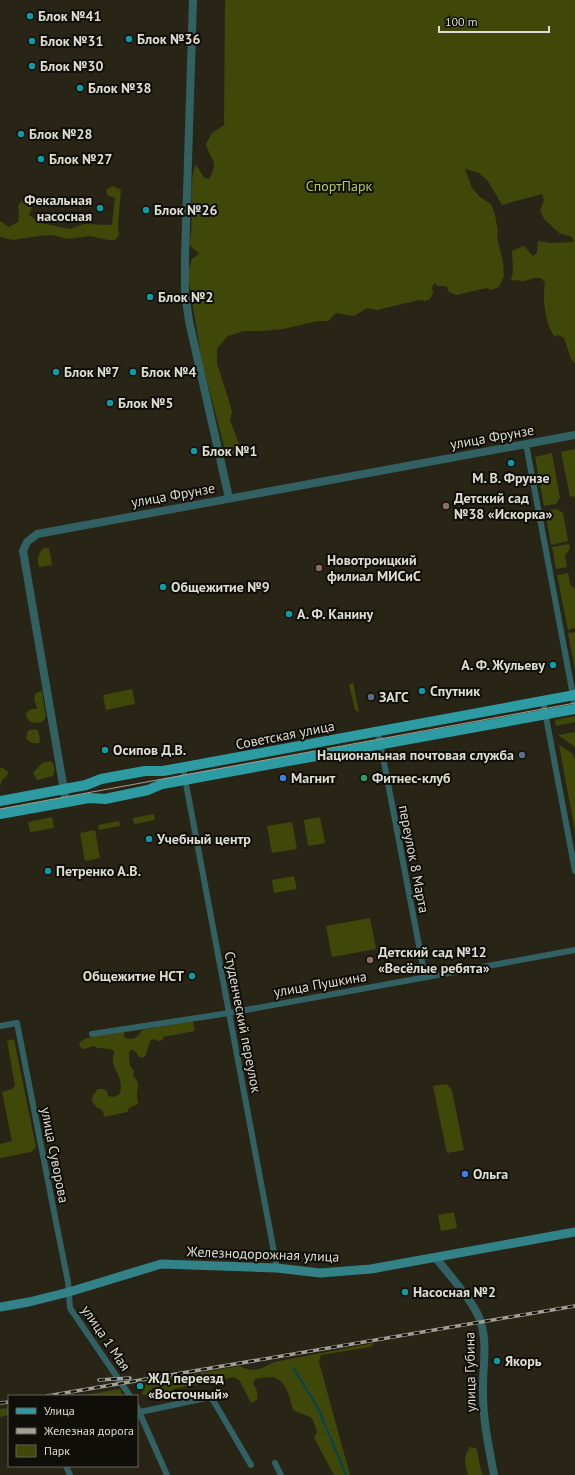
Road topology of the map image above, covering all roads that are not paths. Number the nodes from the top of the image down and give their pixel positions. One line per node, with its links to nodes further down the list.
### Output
1 (193, 0): 4 (street)
2 (575, 435): 3 (street, улица Фрунзе)
3 (526, 444): 4 (street, улица Фрунзе); 5 (street)
4 (229, 498): 14 (street, улица Фрунзе)
5 (574, 695): 6 (main road, Советская улица); 7 (street)
6 (543, 701): 9 (street); 10 (main road, Советская улица)
7 (575, 706)
8 (575, 709): 9 (main road, Советская улица)
9 (546, 715): 11 (main road, Советская улица); 18 (street)
10 (378, 732): 11 (street, переулок 8 Марта); 12 (main road, Советская улица)
11 (380, 745): 13 (main road, Советская улица); 20 (street, переулок 8 Марта)
12 (183, 768): 13 (street, Студенческий переулок); 14 (main road, Советская улица)
13 (185, 780): 16 (main road, Советская улица); 21 (street, Студенческий переулок)
14 (64, 789): 15 (main road, Советская улица); 16 (street, улица Фрунзе)
15 (0, 801)
16 (66, 802): 17 (main road, Советская улица)
17 (0, 814)
18 (575, 872)
19 (575, 950): 20 (street, улица Пушкина)
20 (425, 977): 21 (street, улица Пушкина)
21 (229, 1013): 23 (street, улица Пушкина); 26 (street, Студенческий переулок)
22 (0, 1026): 27 (street, улица Суворова)
23 (92, 1034)
24 (575, 1232): 25 (main road, Железнодорожная улица)
25 (436, 1258): 26 (main road, Железнодорожная улица); 35 (street, улица Губина)
26 (277, 1268): 27 (main road, Железнодорожная улица)
27 (69, 1292): 28 (main road, Железнодорожная улица); 29 (street, улица 1 Мая)
28 (0, 1307)
29 (129, 1395)
30 (138, 1409): 32 (street); 33 (street)
31 (275, 1463): 34 (street)
32 (251, 1464)
33 (167, 1475)
34 (281, 1475)
35 (494, 1475)

